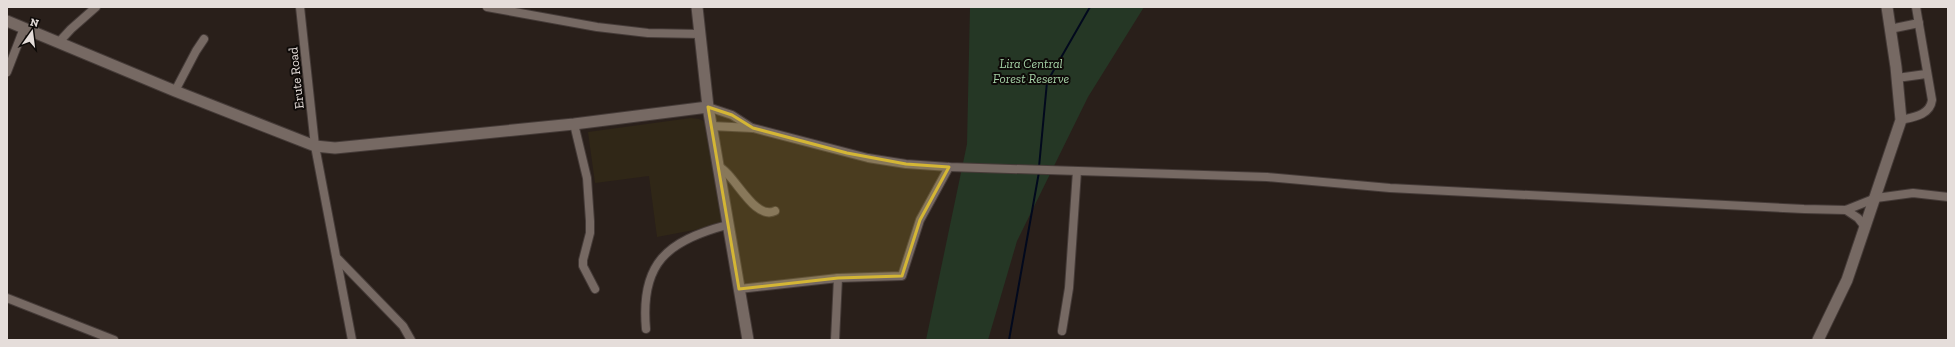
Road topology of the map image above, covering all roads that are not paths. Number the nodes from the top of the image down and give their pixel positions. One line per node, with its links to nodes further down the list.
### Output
1 (96, 7): 13 (street)
2 (300, 7): 23 (street, Erute Road)
3 (487, 7): 11 (street)
4 (697, 7): 11 (street)
5 (1887, 7): 10 (street)
6 (1916, 7): 8 (street)
7 (7, 21): 9 (street)
8 (1918, 23): 10 (street); 15 (street)
9 (24, 28): 13 (street); 14 (street)
10 (1890, 29): 16 (street)
11 (701, 34): 18 (street)
12 (204, 39): 17 (street)
13 (59, 42): 17 (street)
14 (7, 72)
15 (1926, 74): 16 (street); 19 (street)
16 (1897, 78): 19 (street)
17 (175, 91): 23 (street)
18 (708, 107): 20 (street); 21 (street); 22 (street)
19 (1901, 120): 27 (street)
20 (574, 124): 23 (street); 35 (street)
21 (711, 126): 22 (street); 24 (street)
22 (753, 128): 25 (street)
23 (315, 146): 33 (street, Erute Road)
24 (718, 166): 30 (street); 31 (street)
25 (949, 167): 26 (street); 34 (street)
26 (1077, 170): 29 (street); 39 (street)
27 (1876, 198): 28 (street); 29 (street); 32 (street)
28 (1948, 198)
29 (1846, 210): 32 (street)
30 (775, 211)
31 (727, 225): 36 (street); 38 (street)
32 (1865, 226): 45 (street)
33 (338, 259): 41 (street, Erute Road); 42 (street)
34 (838, 278): 36 (street); 44 (street)
35 (595, 289)
36 (738, 289): 43 (street)
37 (7, 298): 40 (street)
38 (646, 329)
39 (1062, 330)
40 (114, 340)
41 (352, 340)
42 (411, 340)
43 (748, 340)
44 (835, 340)
45 (1818, 340)

